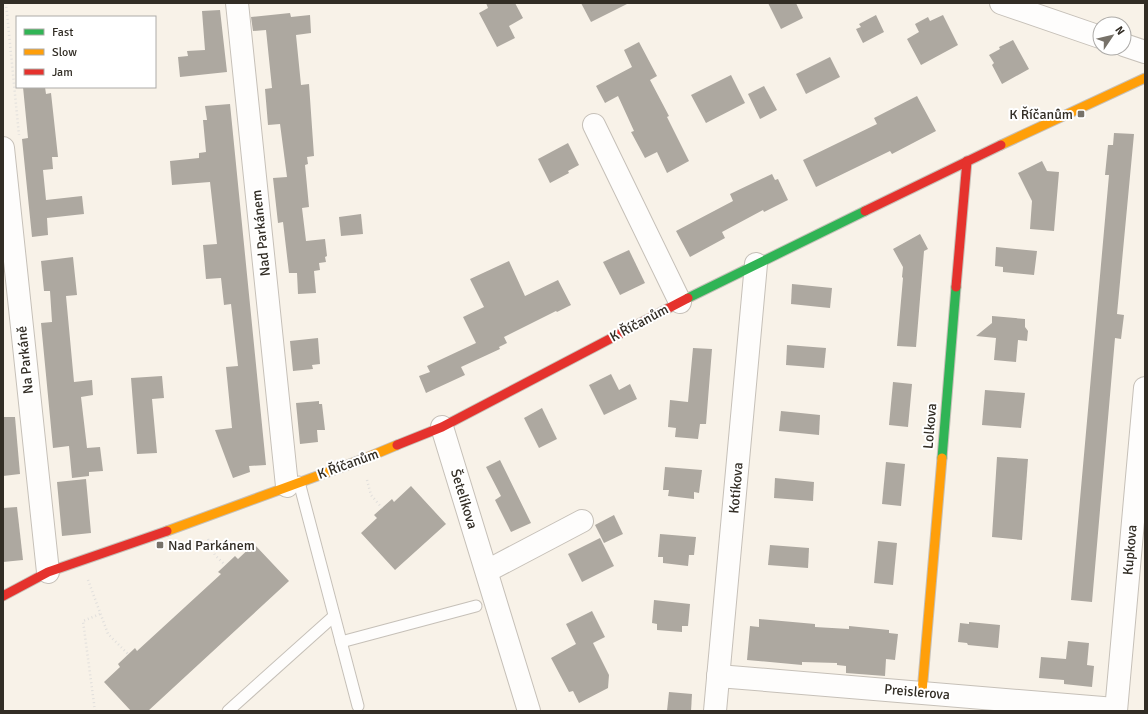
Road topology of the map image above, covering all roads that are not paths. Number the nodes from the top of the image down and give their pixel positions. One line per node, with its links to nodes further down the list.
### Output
1 (237, 3): 14 (street, Nad Parkánem)
2 (1002, 3): 3 (street)
3 (1092, 34)
4 (1132, 48): 5 (street)
5 (1145, 52)
6 (1145, 78): 9 (street, K Říčanům)
7 (594, 125): 11 (street, K Říčanům)
8 (3, 148): 17 (street, Na Parkáně)
9 (967, 161): 10 (street, K Říčanům); 23 (street, Lolkova)
10 (756, 264): 11 (street, K Říčanům); 22 (street, Kotíkova)
11 (680, 302): 13 (street, K Říčanům)
12 (1145, 388): 25 (street, Kupkova)
13 (442, 427): 14 (street, K Říčanům); 16 (street, Šetelíkova)
14 (293, 484): 17 (street, K Říčanům); 20 (lane)
15 (582, 521): 16 (street)
16 (487, 571): 27 (street, Šetelíkova)
17 (48, 572): 18 (street, K Říčanům)
18 (3, 596)
19 (476, 606): 21 (lane)
20 (334, 616): 21 (lane); 26 (lane)
21 (341, 642): 24 (lane)
22 (718, 676): 23 (street, Preislerova); 28 (street, Kotíkova)
23 (922, 692): 25 (street, Preislerova)
24 (358, 706)
25 (1116, 710)
26 (228, 711)
27 (529, 711)
28 (715, 711)

